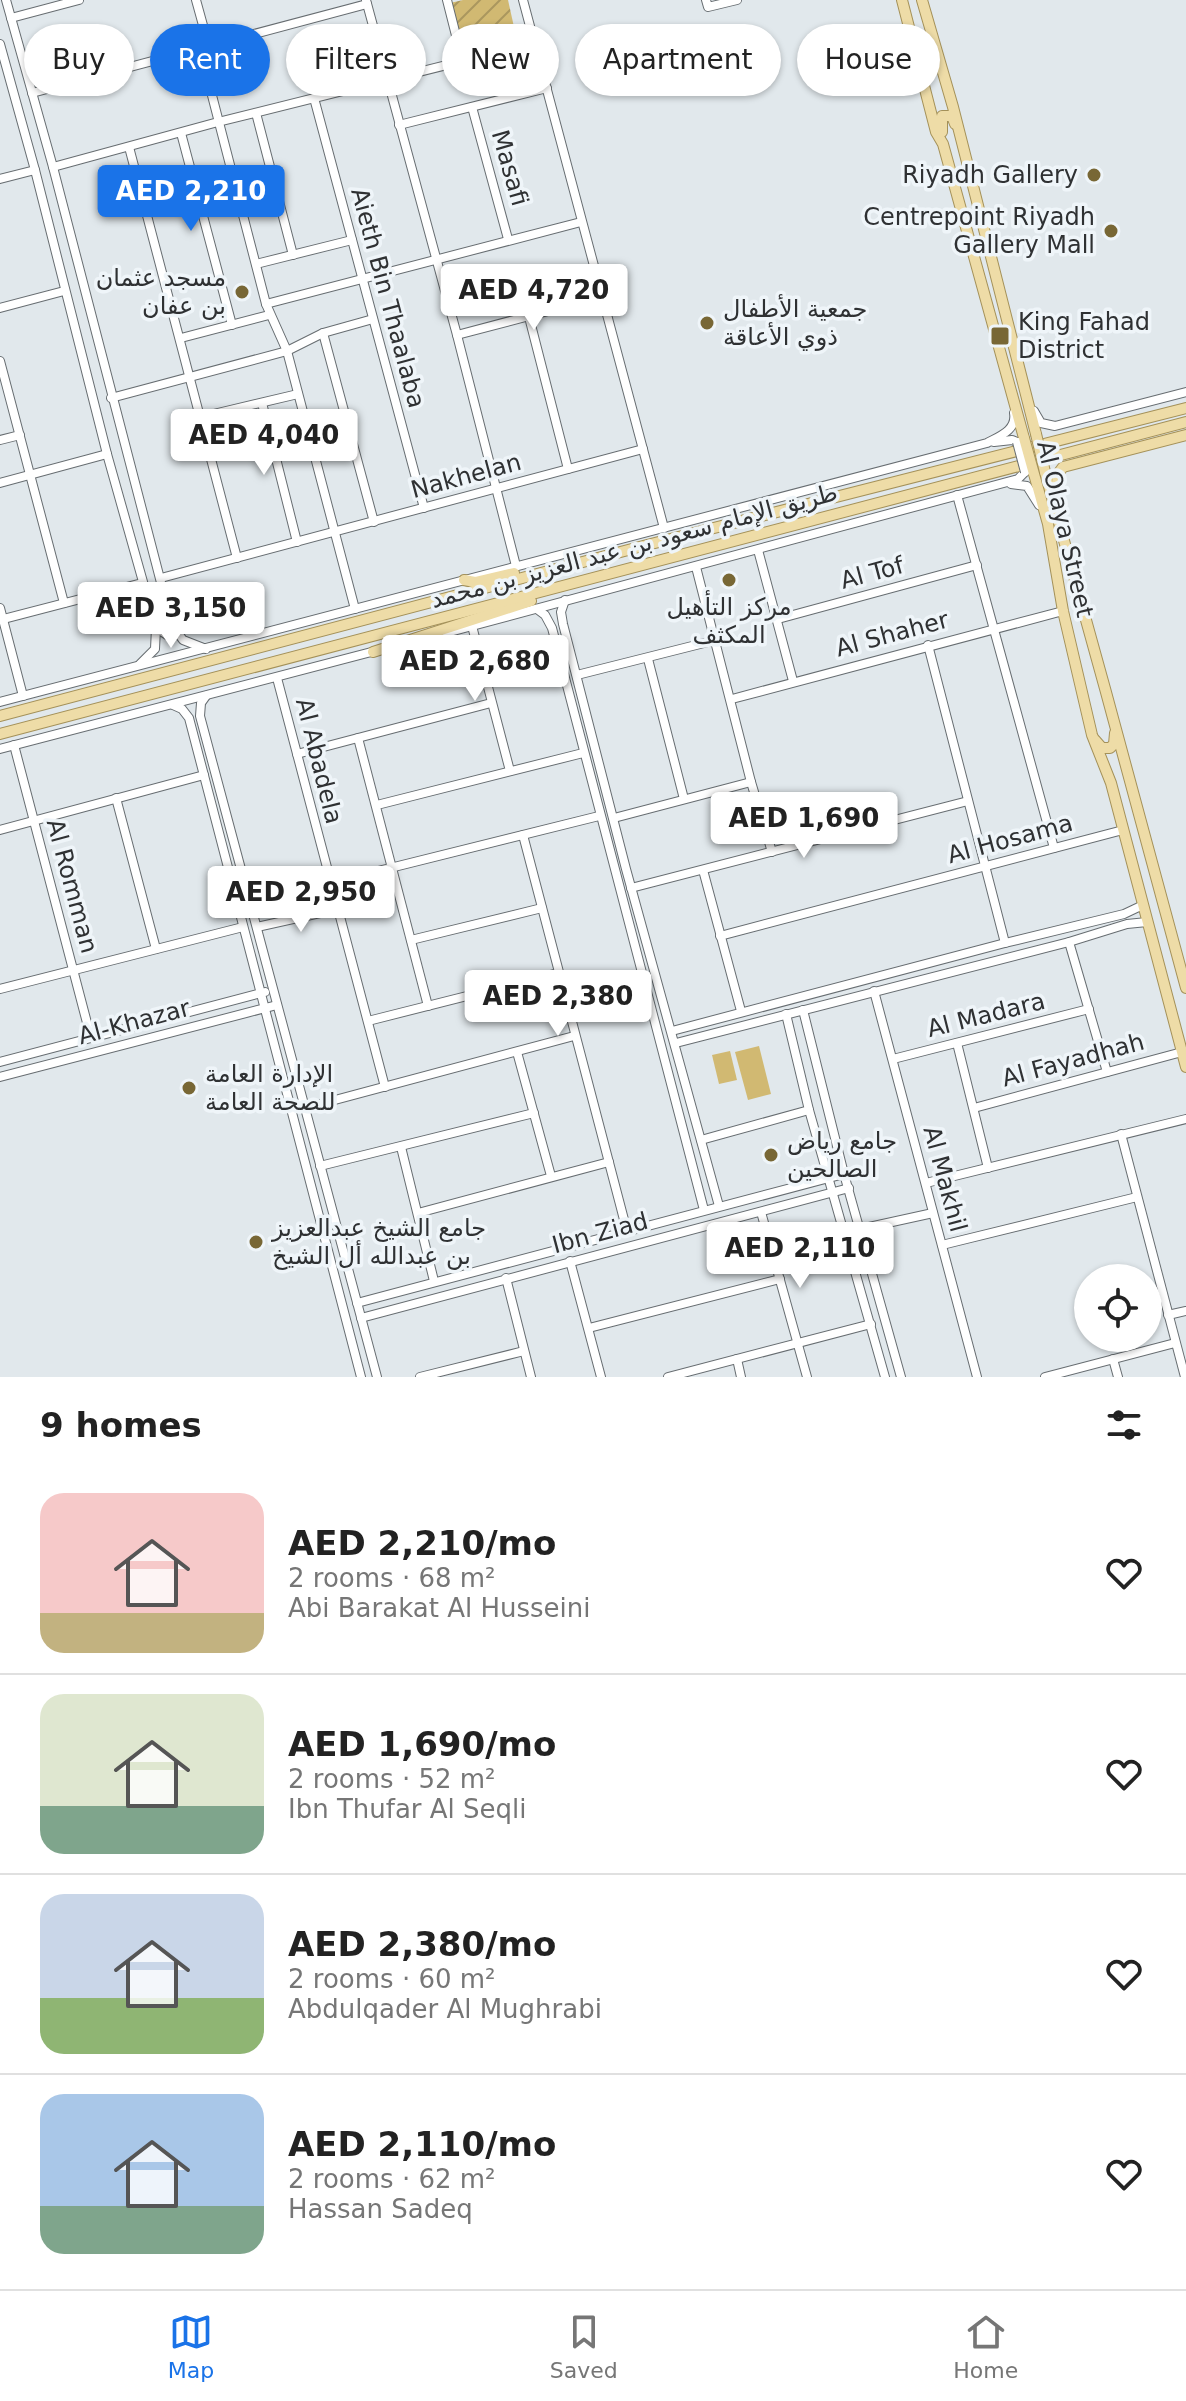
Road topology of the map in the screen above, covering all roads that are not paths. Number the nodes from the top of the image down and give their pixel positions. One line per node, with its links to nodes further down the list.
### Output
1 (6, 0): 11 (street)
2 (79, 0): 11 (street)
3 (196, 0): 12 (street)
4 (447, 0): 14 (street)
5 (523, 0): 15 (street)
6 (737, 0): 10 (street)
7 (902, 0): 16 (main road, Al Olaya Street)
8 (922, 0): 17 (main road, Al Olaya Street)
9 (366, 2): 13 (street); 18 (street)
10 (707, 4)
11 (11, 18): 20 (street)
12 (200, 24)
13 (372, 24)
14 (453, 24)
15 (530, 24)
16 (909, 24)
17 (929, 24)
18 (270, 29)
19 (0, 44): 40 (street)
20 (24, 64)
21 (940, 65): 29 (main road); 36 (main road, Al Olaya Street)
22 (33, 96): 39 (street)
23 (213, 96): 33 (street)
24 (323, 96): 30 (street)
25 (392, 96): 34 (street)
26 (515, 96): 31 (street)
27 (549, 96): 42 (street)
28 (927, 96): 37 (main road, Al Olaya Street)
29 (933, 96)
30 (314, 98): 32 (street); 44 (street, Aieth Bin Thaalaba)
31 (472, 107): 34 (street); 43 (street, Masafi)
32 (256, 113): 33 (street); 45 (street)
33 (218, 122): 35 (street); 47 (street)
34 (399, 125): 46 (street)
35 (181, 133): 38 (street); 56 (street)
36 (961, 140): 37 (main road); 64 (main road, Al Olaya Street)
37 (943, 144): 65 (main road, Al Olaya Street)
38 (129, 147): 39 (street); 59 (street)
39 (53, 167): 68 (street)
40 (35, 170): 41 (street); 49 (street)
41 (0, 179)
42 (581, 222): 43 (street); 50 (street)
43 (508, 239): 46 (street)
44 (352, 240): 45 (street); 48 (street, Aieth Bin Thaalaba)
45 (293, 255): 47 (street)
46 (436, 260): 48 (street); 58 (street)
47 (256, 264): 51 (street)
48 (363, 279): 51 (street); 55 (street, Aieth Bin Thaalaba)
49 (64, 291): 52 (street); 79 (street)
50 (601, 297): 54 (street); 78 (street)
51 (266, 304): 53 (street)
52 (0, 308)
53 (269, 315): 56 (street); 60 (street)
54 (529, 317): 58 (street); 80 (street)
55 (373, 319): 57 (street); 87 (street, Aieth Bin Thaalaba)
56 (232, 325): 59 (street)
57 (323, 333): 60 (street); 88 (street)
58 (457, 335): 85 (street)
59 (181, 338): 62 (street)
60 (287, 351): 62 (street); 67 (street)
61 (0, 361): 63 (street)
62 (190, 377): 68 (street); 71 (street)
63 (2, 379): 73 (street)
64 (1024, 388): 66 (street); 81 (main road, Al Olaya Street, bridge)
65 (1010, 389): 76 (main road, Al Olaya Street); 77 (street)
66 (1186, 392)
67 (298, 394): 69 (street); 91 (street)
68 (111, 398): 100 (street)
69 (262, 403): 71 (street); 92 (street)
70 (1186, 408): 95 (main road, طريق الإمام سعود بن عبد العزيز بن محمد)
71 (201, 417): 94 (street)
72 (1186, 422): 99 (main road, طريق الإمام سعود بن عبد العزيز بن محمد)
73 (20, 435): 75 (street); 82 (street)
74 (1186, 435): 89 (main road)
75 (0, 440)
76 (1020, 440): 77 (street); 81 (main road, Al Olaya Street, bridge)
77 (987, 443): 90 (street)
78 (643, 449): 80 (street, Nakhelan); 90 (street)
79 (107, 454): 82 (street); 102 (street)
80 (568, 469): 85 (street, Nakhelan)
81 (1035, 473): 84 (street); 89 (main road, Al Olaya Street)
82 (30, 475): 83 (street); 104 (street)
83 (0, 483)
84 (995, 484): 86 (street); 89 (street)
85 (496, 488): 87 (street, Nakhelan); 97 (street)
86 (957, 495): 93 (street); 96 (street)
87 (424, 508): 88 (street, Nakhelan)
88 (374, 522): 91 (street, Nakhelan)
89 (1054, 524): 108 (main road, Al Olaya Street); 135 (main road, Al Olaya Street)
90 (664, 528): 97 (street)
91 (336, 532): 92 (street, Nakhelan); 106 (street)
92 (297, 542): 94 (street, Nakhelan)
93 (758, 550): 98 (street); 110 (street)
94 (237, 558): 100 (street, Nakhelan)
95 (571, 565): 101 (main road); 132 (main road, طريق الإمام سعود بن عبد العزيز بن محمد)
96 (977, 565): 110 (street, Al Tof); 116 (street)
97 (516, 566): 101 (street)
98 (696, 567): 103 (street); 117 (street)
99 (627, 570): 120 (main road); 136 (main road, طريق الإمام سعود بن عبد العزيز بن محمد)
100 (161, 578): 112 (street)
101 (464, 580): 106 (street)
102 (142, 583): 104 (street); 114 (street)
103 (565, 600): 107 (street); 111 (street)
104 (64, 603): 109 (street)
105 (0, 608): 109 (street)
106 (355, 609): 119 (street)
107 (537, 609): 113 (street); 115 (street)
108 (1063, 611): 116 (street, Al Shaher); 137 (main road, Al Olaya Street)
109 (1, 619): 126 (street)
110 (778, 619): 125 (street)
111 (563, 624): 115 (street); 123 (street)
112 (172, 625): 114 (street); 119 (street)
113 (472, 626): 120 (street); 130 (street)
114 (156, 628): 122 (street)
115 (552, 628): 141 (street)
116 (994, 629): 118 (street, Al Shaher); 158 (street)
117 (716, 640): 121 (street); 128 (street)
118 (928, 645): 125 (street, Al Shaher); 150 (street)
119 (206, 649): 122 (street)
120 (373, 652): 124 (street)
121 (648, 659): 123 (street); 149 (street)
122 (138, 666): 126 (street)
123 (577, 675): 153 (street)
124 (277, 678): 127 (street); 142 (street, Al Abadela)
125 (793, 681): 128 (street, Al Shaher)
126 (23, 696): 129 (street)
127 (206, 696): 131 (street); 133 (street)
128 (732, 699): 146 (street)
129 (0, 702)
130 (491, 703): 138 (street); 143 (street)
131 (173, 705): 134 (street); 139 (street)
132 (0, 716)
133 (200, 716): 134 (street); 175 (street)
134 (189, 718): 144 (street)
135 (1115, 731): 137 (main road); 145 (main road, Al Olaya Street)
136 (0, 734)
137 (1092, 735): 147 (main road, Al Olaya Street)
138 (358, 738): 142 (street); 151 (street)
139 (14, 745): 140 (street); 154 (street, Al Romman)
140 (0, 749)
141 (583, 753): 143 (street); 152 (street)
142 (297, 754): 167 (street, Al Abadela)
143 (510, 771): 151 (street)
144 (204, 775): 148 (street); 174 (street)
145 (1130, 775): 147 (main road); 180 (main road, Al Olaya Street)
146 (751, 782): 149 (street); 159 (street)
147 (1111, 783): 156 (main road, Al Olaya Street)
148 (116, 798): 154 (street); 181 (street)
149 (684, 799): 153 (street)
150 (968, 801): 159 (street); 162 (street)
151 (377, 805): 163 (street)
152 (599, 816): 157 (street); 161 (street)
153 (614, 818): 160 (street)
154 (34, 821): 155 (street); 183 (street, Al Romman)
155 (0, 830)
156 (1123, 830): 158 (street, Al Hosama); 169 (main road, Al Olaya Street)
157 (523, 835): 163 (street); 170 (street)
158 (1054, 848): 162 (street, Al Hosama)
159 (772, 852): 165 (street)
160 (624, 859): 161 (street); 164 (street)
161 (613, 862): 166 (street)
162 (986, 866): 176 (street, Al Hosama); 179 (street)
163 (392, 868): 167 (street); 177 (street)
164 (626, 869): 166 (street); 168 (street)
165 (703, 870): 168 (street); 176 (street)
166 (616, 872): 190 (street)
167 (330, 883): 171 (street, Al Abadela)
168 (631, 888): 202 (street)
169 (1143, 905): 172 (street); 173 (main road, Al Olaya Street)
170 (542, 908): 177 (street); 184 (street)
171 (338, 909): 175 (street); 200 (street, Al Abadela)
172 (1126, 919): 173 (street); 178 (street); 179 (street)
173 (1147, 922): 207 (main road, Al Olaya Street)
174 (243, 927): 181 (street); 191 (street)
175 (257, 927): 188 (street)
176 (720, 936): 197 (street)
177 (411, 940): 193 (street)
178 (1069, 942): 185 (street); 195 (street)
179 (1005, 943): 182 (street)
180 (1180, 944): 186 (main road, Al Olaya Street)
181 (156, 949): 183 (street)
182 (909, 968): 185 (street); 197 (street)
183 (73, 970): 187 (street); 203 (street, Al Romman)
184 (558, 973): 193 (street); 198 (street)
185 (912, 981): 189 (street)
186 (1186, 988)
187 (0, 989)
188 (273, 990): 191 (street, Al-Khazar); 192 (street)
189 (874, 991): 196 (street); 208 (street, Al Makhil)
190 (646, 992): 198 (street); 204 (street)
191 (261, 993): 194 (street); 203 (street, Al-Khazar)
192 (277, 1005): 194 (street, Al-Khazar); 214 (street)
193 (428, 1006): 200 (street)
194 (264, 1008): 212 (street, Al-Khazar); 258 (street)
195 (1089, 1009): 205 (street, Al Madara); 211 (street)
196 (803, 1010): 199 (street); 225 (street)
197 (741, 1011): 202 (street)
198 (568, 1012): 201 (street)
199 (786, 1014): 202 (street); 216 (street)
200 (368, 1021): 213 (street, Al Abadela)
201 (574, 1036): 206 (street); 222 (street)
202 (674, 1037): 204 (street); 220 (street)
203 (91, 1038): 209 (street, Al-Khazar)
204 (660, 1042): 233 (street)
205 (957, 1043): 208 (street, Al Madara); 215 (street)
206 (517, 1052): 213 (street); 217 (street)
207 (1182, 1052): 210 (main road, Al Olaya Street); 211 (street, Al Fayadhah)
208 (893, 1059): 228 (street, Al Makhil)
209 (0, 1062)
210 (1186, 1067)
211 (1107, 1072): 215 (street, Al Fayadhah)
212 (0, 1077)
213 (385, 1087): 214 (street)
214 (305, 1108): 223 (street)
215 (974, 1108): 224 (street)
216 (809, 1110): 220 (street); 227 (street)
217 (534, 1113): 221 (street); 226 (street)
218 (1186, 1119): 219 (street)
219 (1121, 1134): 224 (street); 231 (street)
220 (701, 1140): 232 (street)
221 (401, 1147): 223 (street); 235 (street)
222 (609, 1162): 226 (street); 238 (street)
223 (320, 1166): 245 (street)
224 (988, 1168): 228 (street)
225 (844, 1174): 227 (street, Ibn Ziad); 229 (street)
226 (551, 1176): 235 (street)
227 (829, 1178): 230 (street); 232 (street, Ibn Ziad)
228 (926, 1183): 236 (street, Al Makhil)
229 (849, 1188): 230 (street, Ibn Ziad); 237 (street)
230 (834, 1193): 234 (street, Ibn Ziad); 250 (street)
231 (1137, 1197): 239 (street); 248 (street)
232 (719, 1206): 233 (street, Ibn Ziad)
233 (704, 1210): 238 (street, Ibn Ziad)
234 (761, 1212): 240 (street, Ibn Ziad); 242 (street)
235 (418, 1213): 243 (street)
236 (933, 1213): 237 (street); 239 (street, Al Makhil)
237 (860, 1229): 267 (street)
238 (627, 1231): 243 (street, Ibn Ziad)
239 (942, 1245): 268 (street, Al Makhil)
240 (570, 1261): 241 (street, Ibn Ziad); 251 (street)
241 (506, 1278): 246 (street, Ibn Ziad); 254 (street)
242 (780, 1279): 251 (street); 252 (street)
243 (434, 1281): 244 (street, Ibn Ziad)
244 (392, 1293): 245 (street, Ibn Ziad); 246 (street)
245 (357, 1303): 249 (street)
246 (396, 1307): 249 (street, Ibn Ziad)
247 (1186, 1311): 248 (street)
248 (1168, 1315): 253 (street)
249 (361, 1318): 259 (street)
250 (871, 1324): 252 (street); 266 (street)
251 (589, 1328): 262 (street)
252 (799, 1343): 255 (street); 265 (street)
253 (1175, 1343): 256 (street); 271 (street)
254 (524, 1351): 257 (street); 261 (street)
255 (737, 1359): 263 (street); 264 (street)
256 (1113, 1359): 269 (street); 270 (street)
257 (456, 1373): 260 (street)
258 (361, 1377)
259 (377, 1377)
260 (420, 1377)
261 (531, 1377)
262 (601, 1377)
263 (668, 1377)
264 (741, 1377)
265 (807, 1377)
266 (885, 1377)
267 (901, 1377)
268 (977, 1377)
269 (1045, 1377)
270 (1118, 1377)
271 (1185, 1377)

